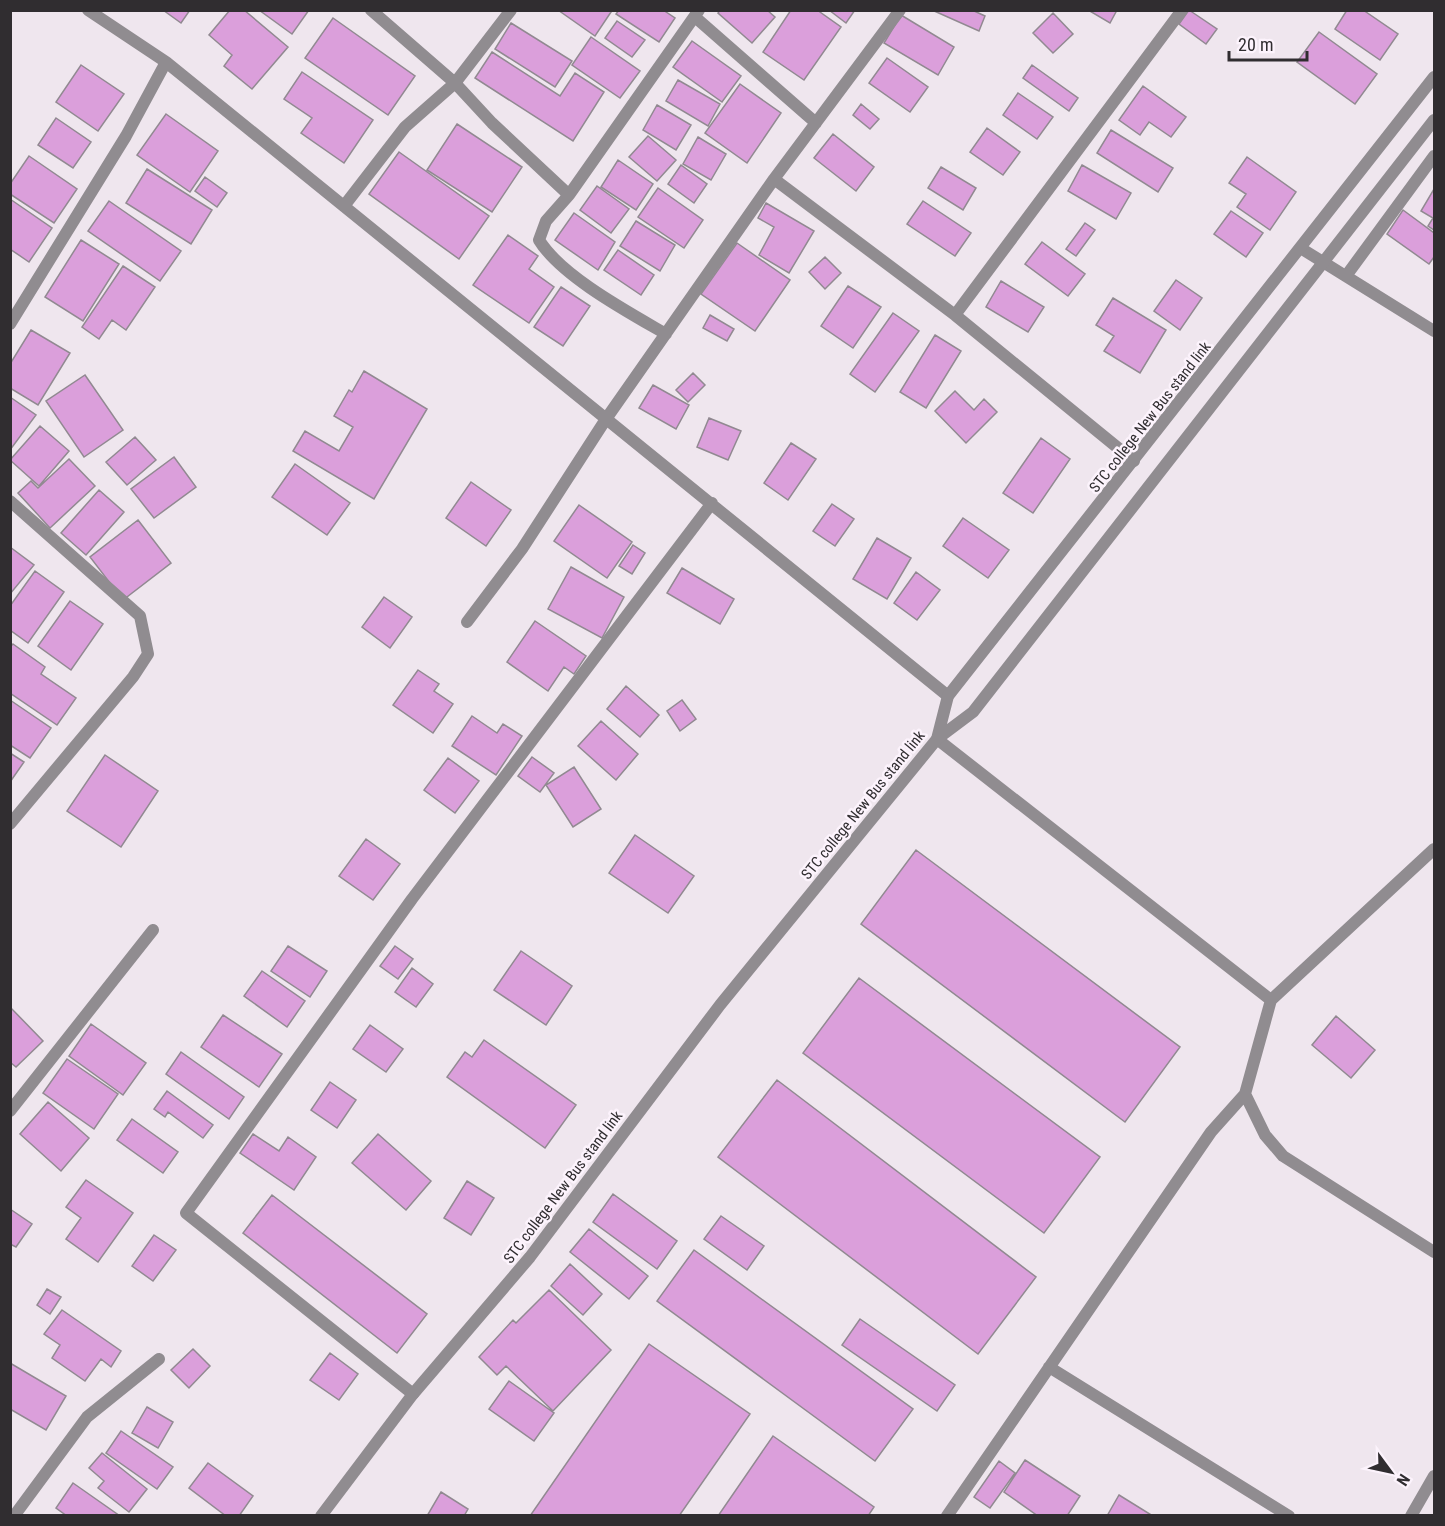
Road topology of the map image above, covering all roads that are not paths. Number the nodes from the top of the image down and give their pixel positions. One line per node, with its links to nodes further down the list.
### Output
1 (88, 10): 7 (street)
2 (371, 10): 9 (street)
3 (511, 10): 9 (street)
4 (900, 10): 11 (street)
5 (1182, 10): 19 (street)
6 (697, 14): 11 (street); 14 (street)
7 (166, 62): 15 (street); 20 (street)
8 (1434, 77): 16 (street, STC college New Bus stand link)
9 (455, 83): 14 (street); 15 (street)
10 (1434, 120): 17 (street)
11 (816, 123): 13 (street)
12 (1434, 156): 18 (street)
13 (774, 179): 19 (street); 22 (street)
14 (569, 195): 22 (street)
15 (344, 206): 23 (street)
16 (1302, 249): 17 (street); 24 (street, STC college New Bus stand link)
17 (1325, 264): 18 (street); 29 (street)
18 (1346, 276): 21 (street)
19 (956, 315): 24 (street)
20 (10, 324)
21 (1434, 331)
22 (666, 334): 23 (street)
23 (606, 419): 26 (street); 27 (street)
24 (1134, 461): 28 (street, STC college New Bus stand link)
25 (10, 501): 30 (street)
26 (712, 503): 28 (street); 39 (street)
27 (467, 622)
28 (948, 696): 29 (street, STC college New Bus stand link)
29 (938, 740): 33 (street); 39 (street, STC college New Bus stand link)
30 (10, 824)
31 (1434, 849): 33 (street)
32 (153, 930): 35 (street)
33 (1271, 1000): 34 (street)
34 (1245, 1094): 36 (street); 38 (street)
35 (10, 1111)
36 (1434, 1252)
37 (159, 1359): 41 (street)
38 (1049, 1367): 43 (street); 44 (street)
39 (413, 1394): 42 (street, STC college New Bus stand link)
40 (1434, 1476): 45 (street)
41 (14, 1515)
42 (321, 1515)
43 (947, 1515)
44 (1289, 1515)
45 (1411, 1515)

